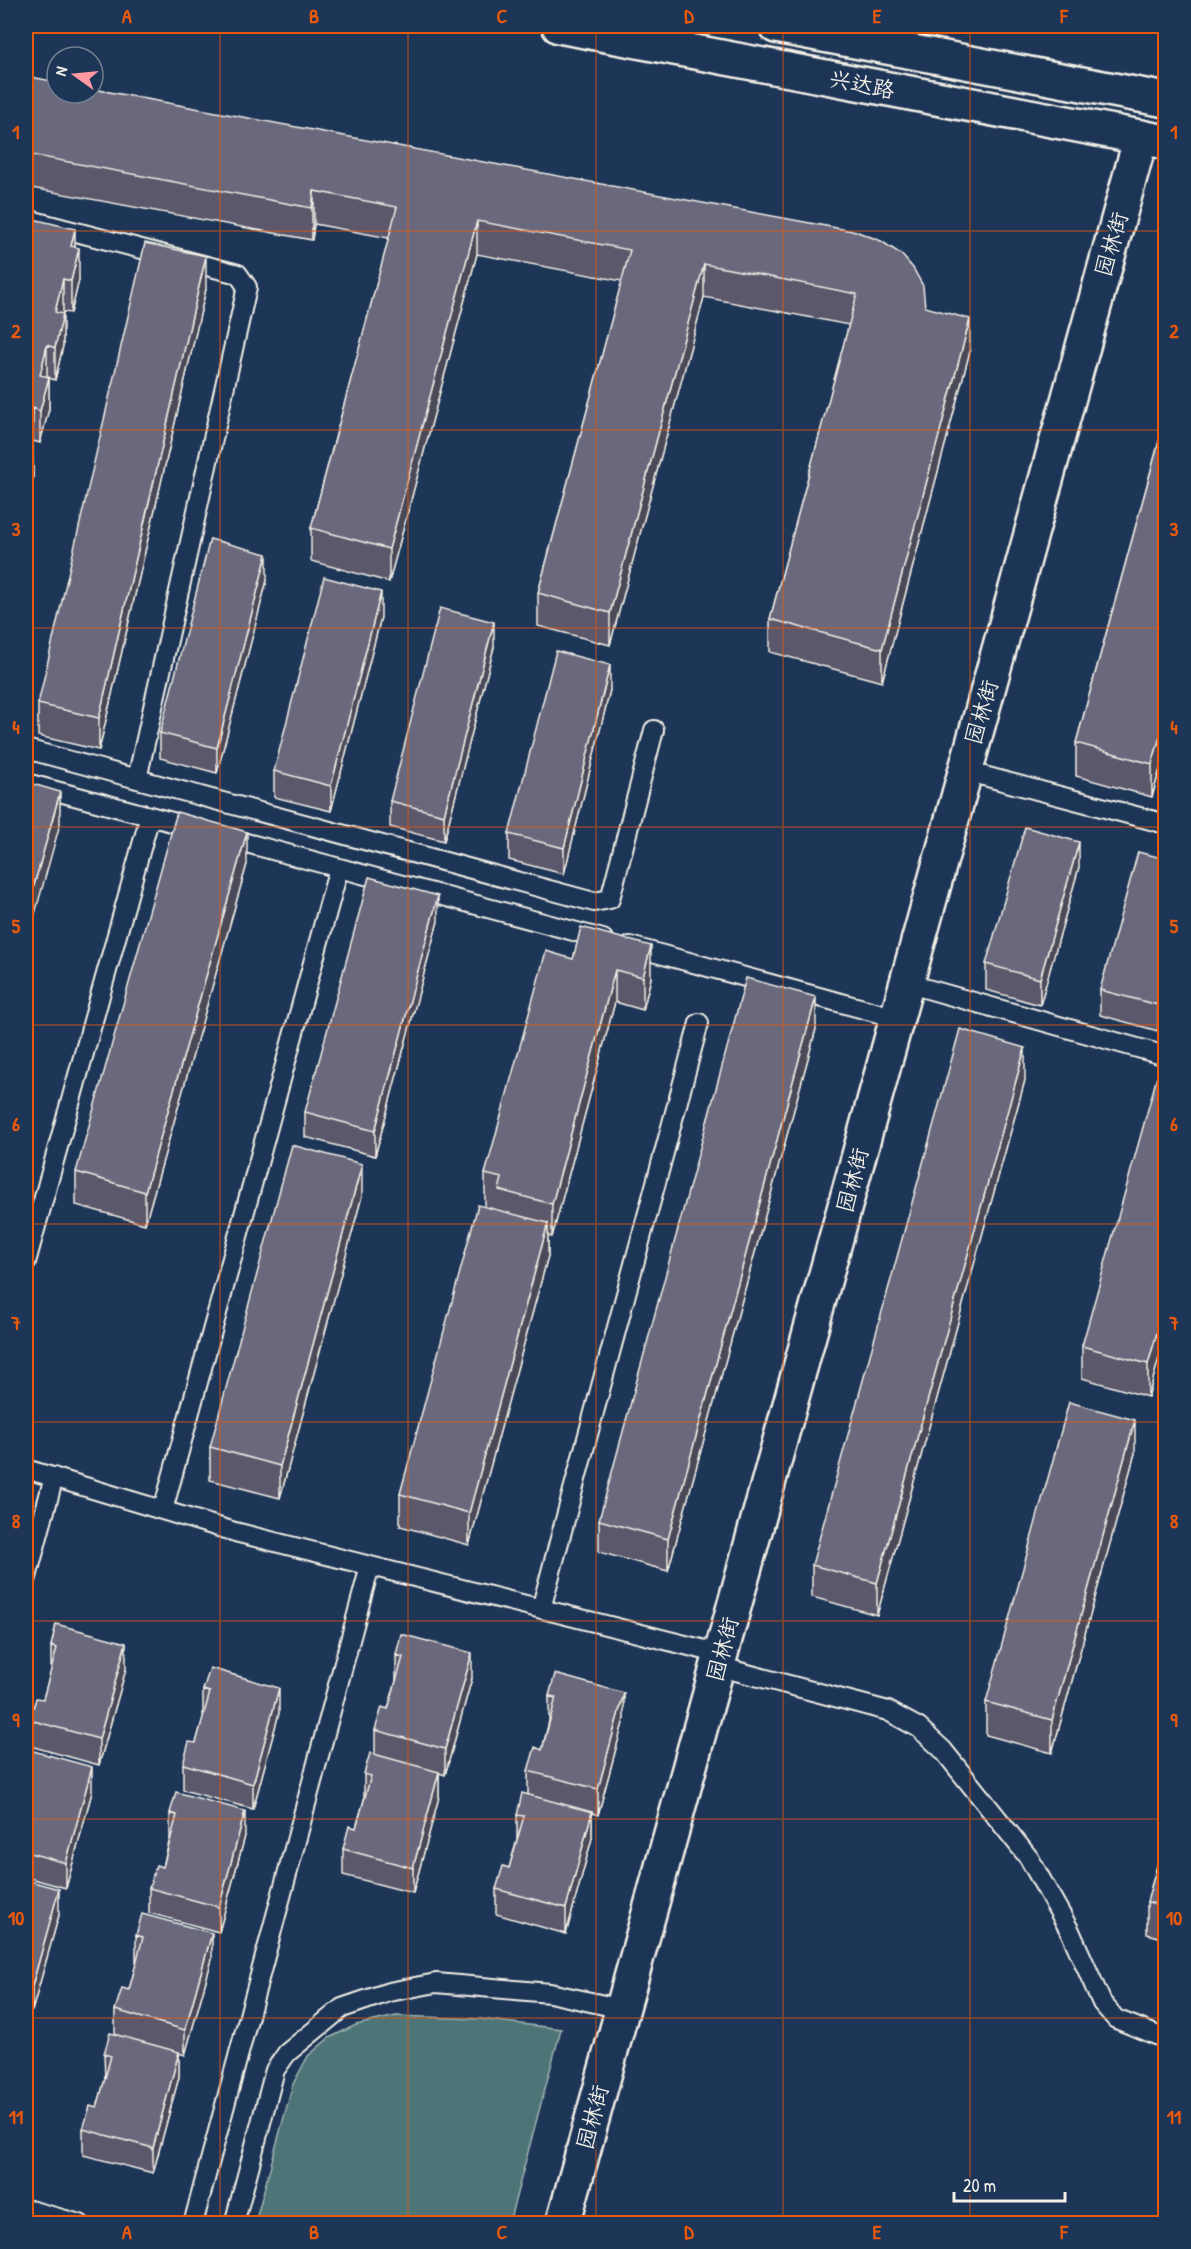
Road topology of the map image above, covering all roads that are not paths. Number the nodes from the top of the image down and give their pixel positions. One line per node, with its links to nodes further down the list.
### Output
1 (559, 26): 4 (street, 兴达路)
2 (776, 26): 3 (street, 兴达路)
3 (1166, 100)
4 (1153, 140): 8 (street, 园林街)
5 (26, 219): 9 (lane)
6 (654, 730): 9 (lane)
7 (26, 749): 9 (lane)
8 (965, 771): 12 (lane); 14 (street, 园林街)
9 (137, 779)
10 (26, 783): 11 (lane)
11 (150, 816): 13 (lane); 18 (lane)
12 (1166, 824)
13 (339, 868): 15 (lane); 21 (lane)
14 (906, 983): 15 (street, 园林街); 17 (lane)
15 (897, 1018): 25 (street, 园林街)
16 (699, 1023): 24 (lane)
17 (1166, 1056)
18 (26, 1262)
19 (26, 1469): 20 (lane)
20 (54, 1477): 21 (lane); 23 (lane)
21 (163, 1510): 22 (lane)
22 (370, 1566): 24 (lane); 30 (lane)
23 (26, 1581)
24 (541, 1609): 25 (lane)
25 (719, 1660): 26 (street, 园林街); 27 (lane)
26 (622, 2008): 31 (lane); 32 (street, 园林街)
27 (1166, 2039)
28 (26, 2209): 29 (lane)
29 (80, 2223)
30 (193, 2223)
31 (234, 2223)
32 (563, 2223)

